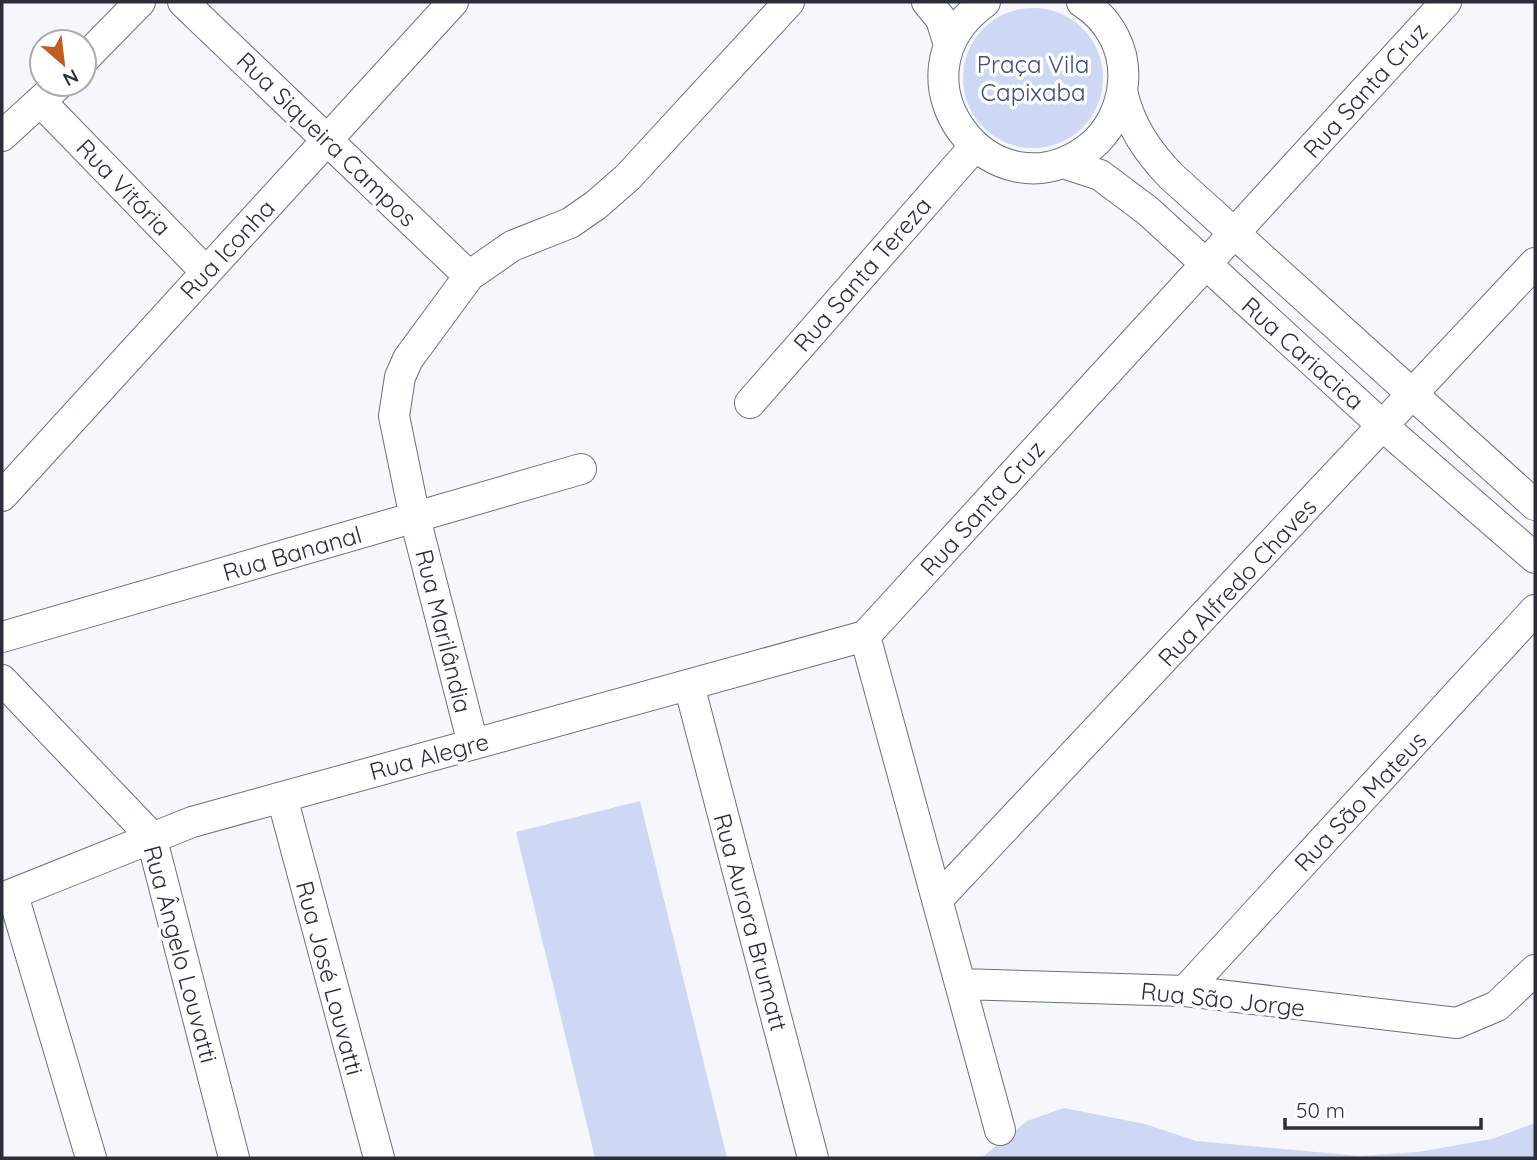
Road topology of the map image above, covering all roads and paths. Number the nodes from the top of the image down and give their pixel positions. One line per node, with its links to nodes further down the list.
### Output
1 (140, 2): 9 (street)
2 (183, 2): 15 (street, Rua Siqueira Campos)
3 (453, 2): 15 (street, Rua Iconha)
4 (789, 2): 22 (street, Rua Marilândia)
5 (928, 2): 10 (street)
6 (985, 2): 10 (street)
7 (1446, 2): 18 (street, Rua Santa Cruz)
8 (1097, 6): 11 (street)
9 (98, 44)
10 (950, 45): 16 (street)
11 (1122, 91): 17 (street); 18 (street, Rua Cariacica)
12 (44, 98): 14 (street)
13 (54, 98): 21 (street, Rua Vitória)
14 (2, 136)
15 (329, 138): 21 (street, Rua Iconha); 22 (street, Rua Siqueira Campos)
16 (975, 146): 17 (street); 24 (street, Rua Santa Tereza)
17 (1063, 163): 20 (street, Rua Cariacica)
18 (1234, 234): 20 (street, Rua Santa Cruz); 23 (street, Rua Cariacica)
19 (1535, 263): 23 (street, Rua Alfredo Chaves)
20 (1205, 265): 25 (street, Rua Cariacica); 32 (street, Rua Santa Cruz)
21 (206, 272): 27 (street, Rua Iconha)
22 (469, 276): 29 (street, Rua Marilândia)
23 (1412, 396): 25 (street, Rua Alfredo Chaves); 28 (street, Rua Cariacica)
24 (750, 403)
25 (1384, 427): 30 (street, Rua Cariacica); 40 (street, Rua Alfredo Chaves)
26 (581, 469): 29 (street, Rua Bananal)
27 (2, 496)
28 (1535, 505)
29 (415, 517): 33 (street, Rua Bananal); 36 (street, Rua Marilândia)
30 (1535, 558)
31 (1535, 610): 43 (street, Rua São Mateus)
32 (865, 636): 35 (street, Rua Alegre); 40 (street)
33 (2, 637)
34 (2, 680): 38 (street, Rua Ângelo Louvatti)
35 (689, 685): 36 (street, Rua Alegre); 48 (street, Rua Aurora Brumatt)
36 (473, 744): 37 (street, Rua Alegre)
37 (282, 797): 38 (street, Rua Alegre); 47 (street, Rua José Louvatti)
38 (151, 836): 39 (street, Rua Alegre); 46 (street, Rua Ângelo Louvatti)
39 (7, 896): 45 (street)
40 (937, 900): 42 (street)
41 (1535, 970): 43 (street, Rua São Jorge)
42 (960, 984): 43 (street, Rua São Jorge); 44 (street)
43 (1185, 991)
44 (1000, 1130)
45 (91, 1158)
46 (234, 1158)
47 (379, 1158)
48 (813, 1158)

